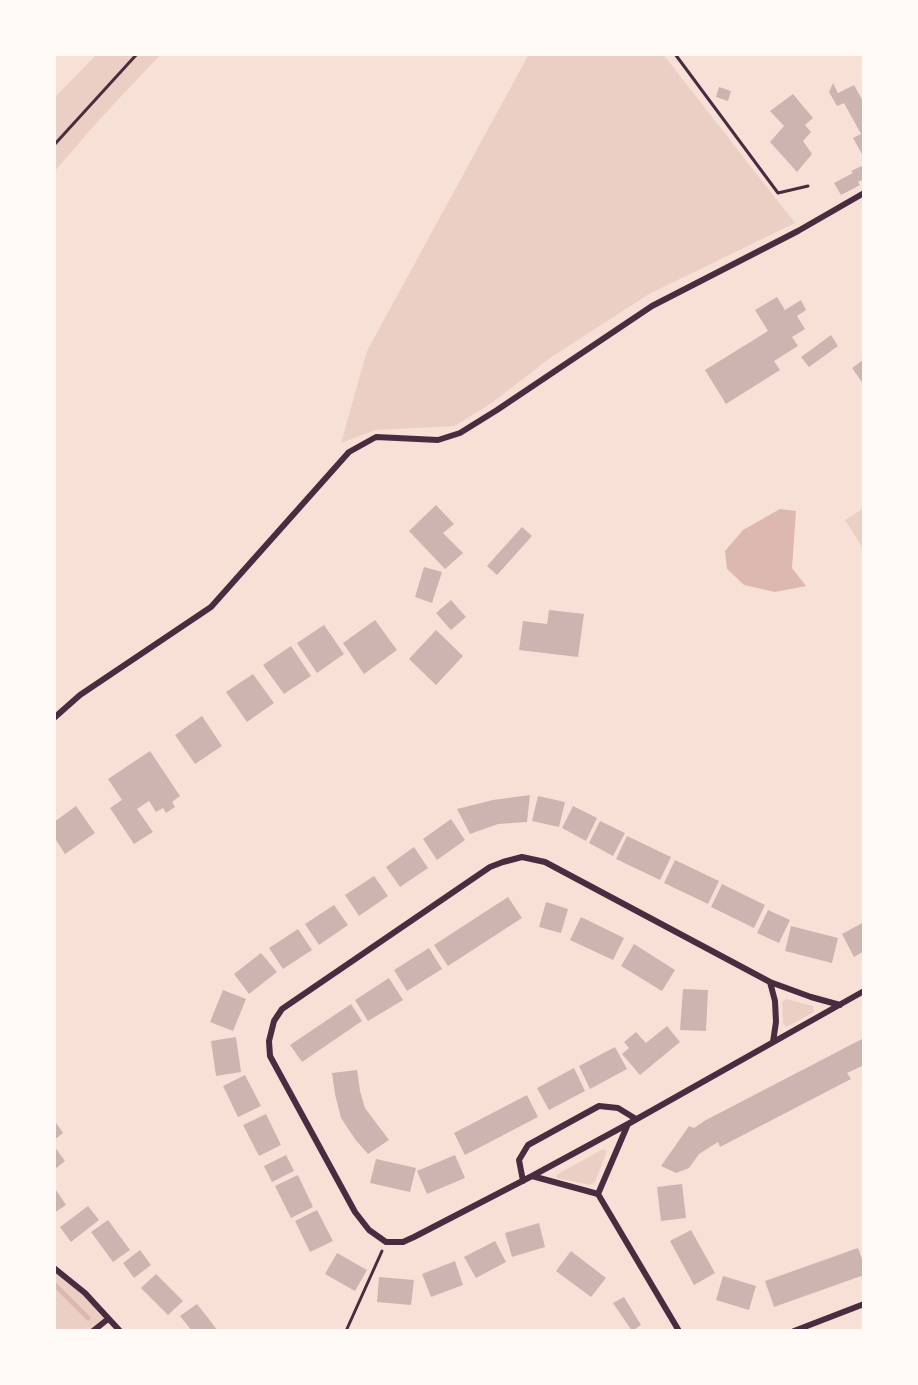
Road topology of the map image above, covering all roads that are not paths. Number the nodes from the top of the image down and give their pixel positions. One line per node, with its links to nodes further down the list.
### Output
1 (864, 193): 2 (street)
2 (54, 718)
3 (770, 982): 5 (street); 6 (street); 10 (street)
4 (864, 991): 5 (street)
5 (840, 1005): 6 (street)
6 (773, 1042): 7 (street)
7 (636, 1119): 8 (street); 10 (street)
8 (628, 1124): 9 (street); 11 (street)
9 (532, 1176): 10 (street); 11 (street)
10 (523, 1181)
11 (598, 1194): 17 (street)
12 (54, 1268): 14 (street)
13 (864, 1304): 18 (street)
14 (108, 1319): 15 (street); 16 (street)
15 (93, 1331)
16 (120, 1331)
17 (679, 1331)
18 (794, 1331)

